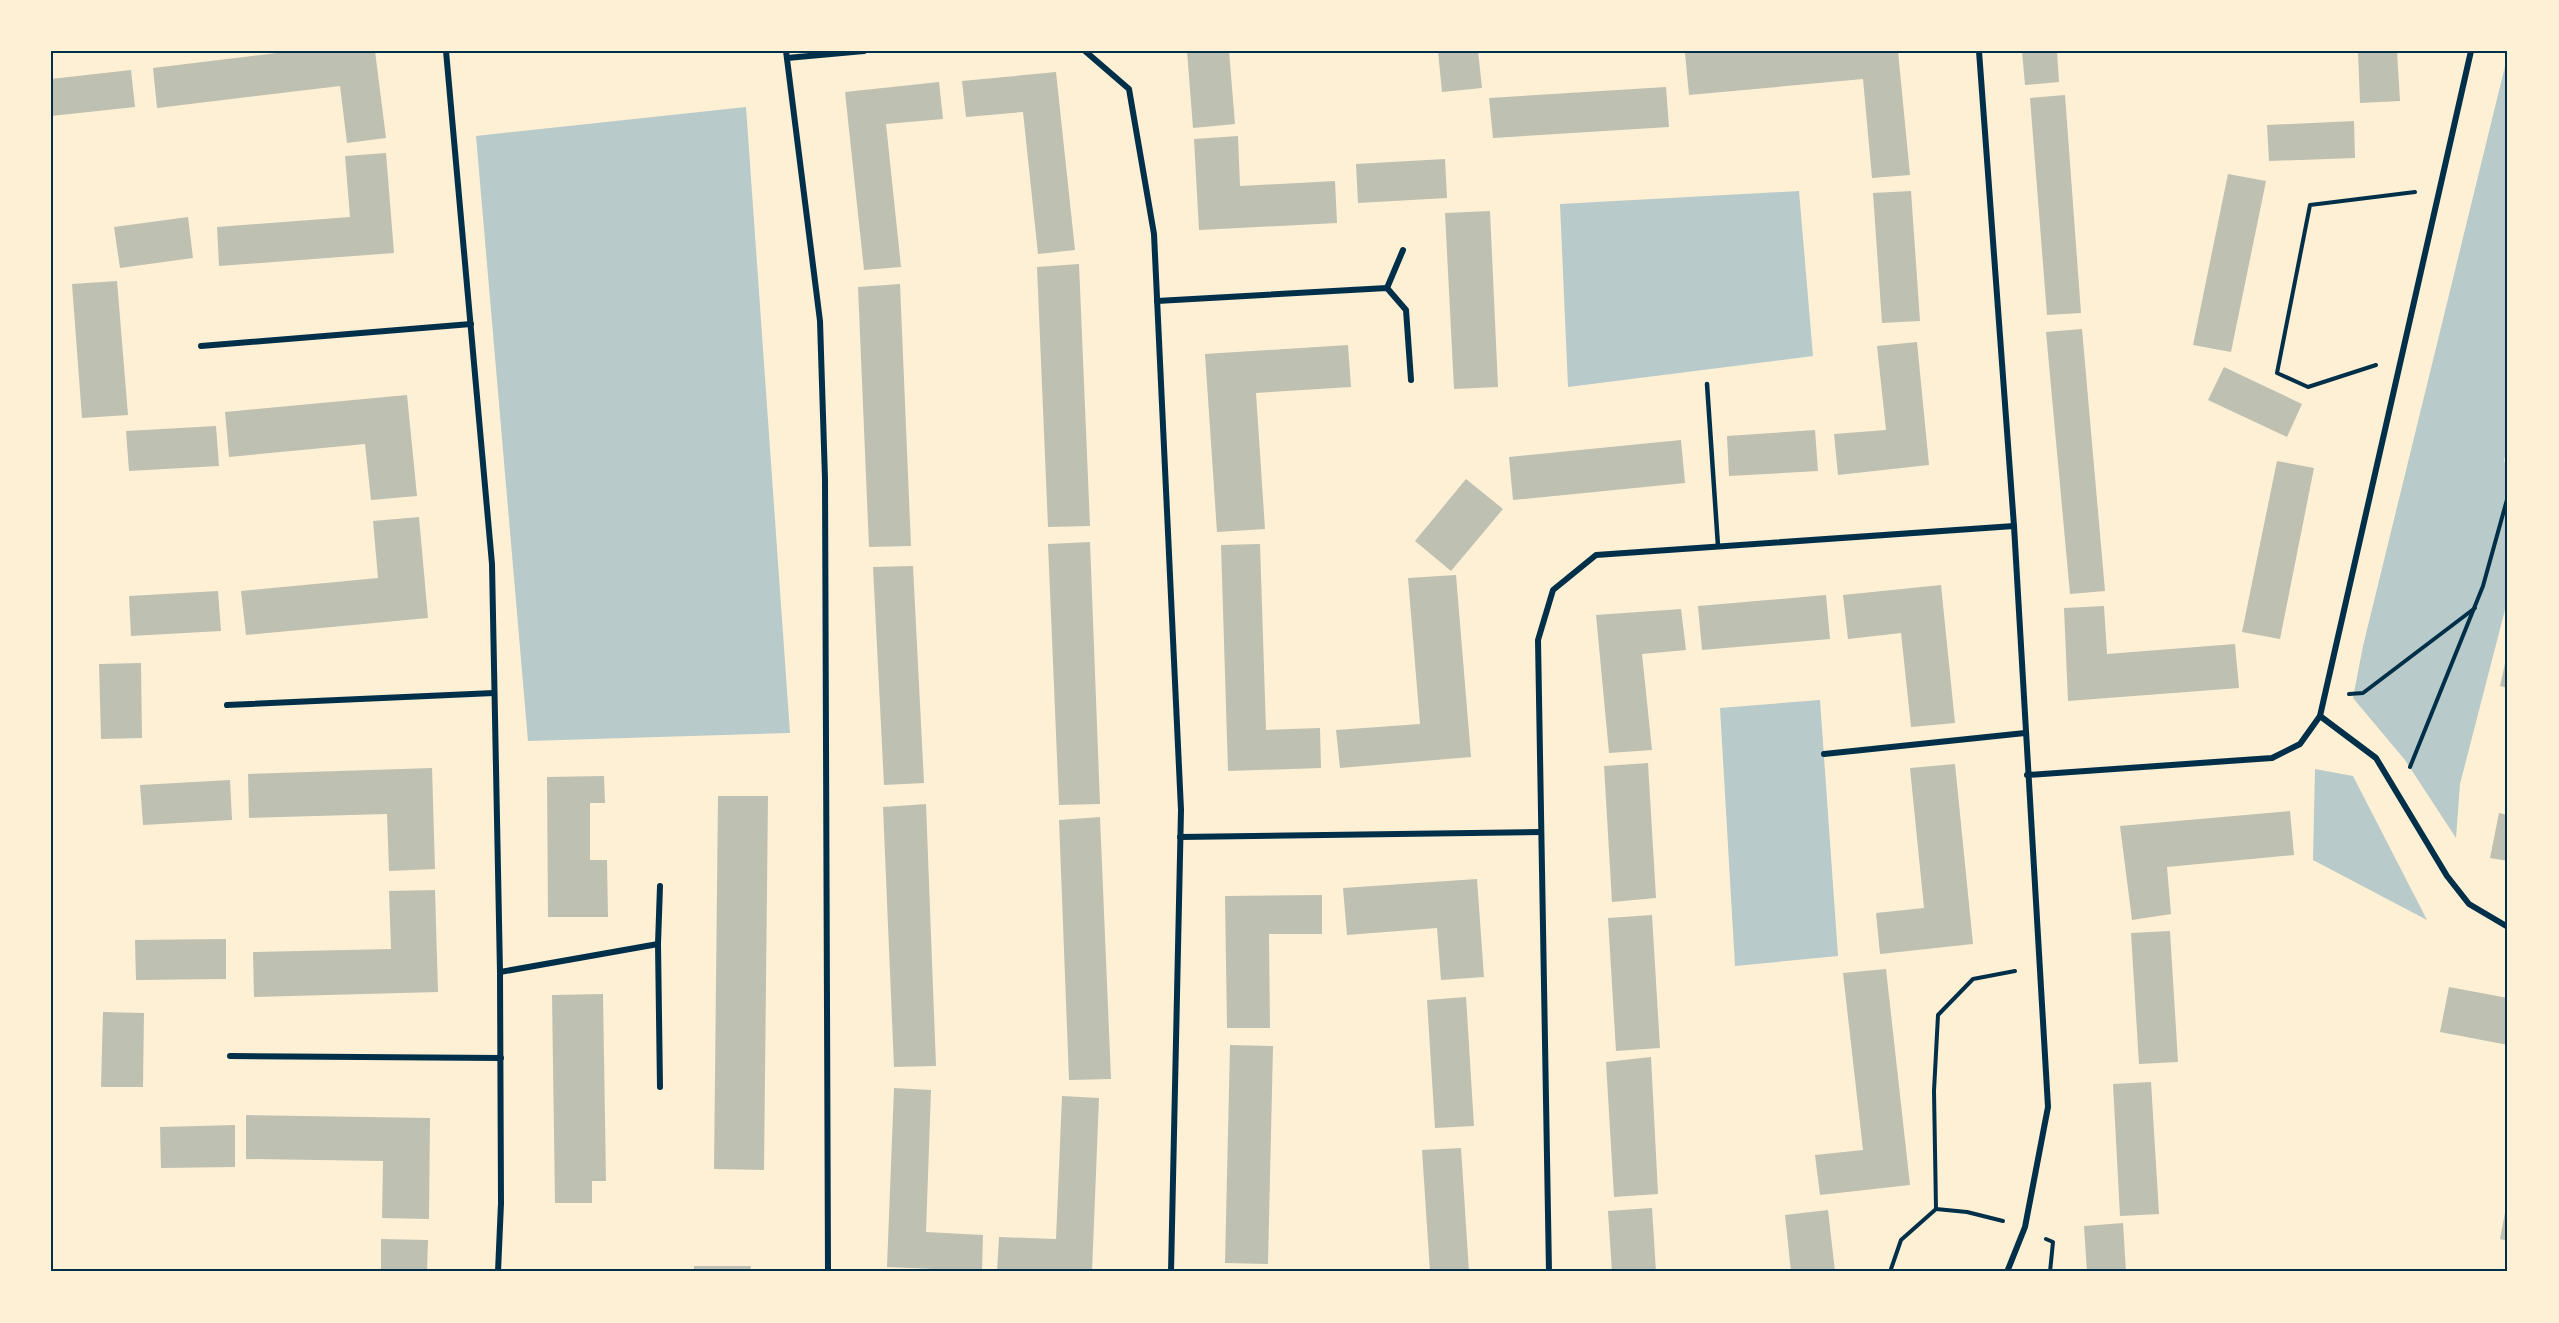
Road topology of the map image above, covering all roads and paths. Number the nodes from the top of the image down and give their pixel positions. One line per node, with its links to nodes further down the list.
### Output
1 (446, 51): 11 (street)
2 (864, 51): 6 (street)
3 (1085, 51): 10 (street)
4 (1979, 51): 17 (street)
5 (2471, 51): 7 (street)
6 (787, 54): 41 (street)
7 (2440, 189): 13 (street); 13 (path)
8 (1403, 250): 9 (street)
9 (1387, 288): 10 (street); 14 (street)
10 (1157, 301): 29 (street)
11 (471, 324): 12 (street); 20 (street)
12 (201, 346)
13 (2402, 356): 21 (street)
14 (1411, 380)
15 (1707, 384): 18 (lane)
16 (2508, 496): 19 (path)
17 (2014, 526): 18 (street); 24 (street)
18 (1718, 546): 28 (street)
19 (2475, 608): 21 (path); 27 (path)
20 (494, 693): 22 (street); 34 (street)
21 (2324, 698): 23 (street)
22 (228, 705)
23 (2320, 716): 26 (street); 27 (street)
24 (2025, 733): 25 (street); 26 (street)
25 (1824, 754)
26 (2027, 775): 33 (street)
27 (2398, 796): 31 (street)
28 (1541, 832): 29 (street); 43 (street)
29 (1180, 837): 42 (street)
30 (660, 885): 32 (street)
31 (2508, 927)
32 (658, 944): 34 (street); 37 (street)
33 (2039, 967): 38 (path); 39 (street)
34 (500, 972): 36 (street)
35 (230, 1056): 36 (street)
36 (501, 1058): 40 (street)
37 (660, 1086)
38 (1936, 1209): 39 (path); 44 (path)
39 (2025, 1227): 45 (street)
40 (498, 1272)
41 (828, 1272)
42 (1172, 1272)
43 (1549, 1272)
44 (1890, 1272)
45 (2007, 1272)

